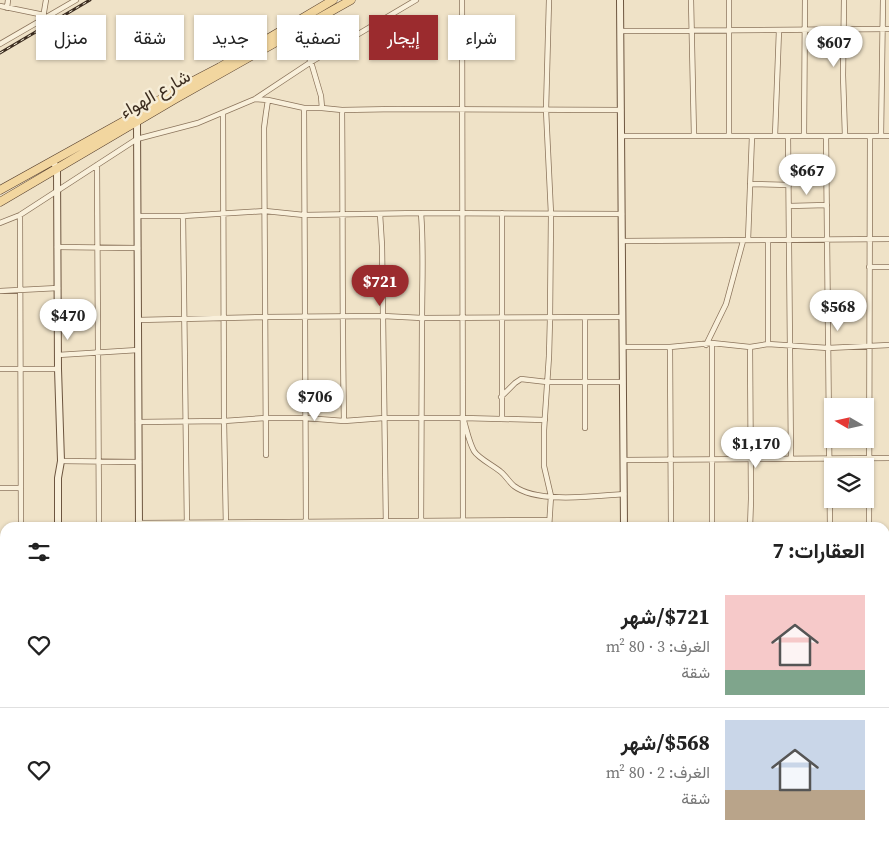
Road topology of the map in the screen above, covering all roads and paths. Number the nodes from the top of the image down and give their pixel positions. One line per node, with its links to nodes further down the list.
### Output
1 (8, 0): 16 (street)
2 (46, 0): 18 (street)
3 (76, 0): 19 (street)
4 (333, 0): 55 (main road, شارع الهواء)
5 (351, 0): 20 (main road, شارع الهواء)
6 (416, 0): 31 (street)
7 (462, 0): 36 (street)
8 (549, 0): 38 (street)
9 (620, 0): 28 (street)
10 (691, 0): 24 (street)
11 (729, 0): 25 (street)
12 (805, 0): 27 (street)
13 (844, 0): 22 (street)
14 (883, 0): 23 (street)
15 (0, 6): 16 (street)
16 (7, 8): 17 (street)
17 (36, 15)
18 (43, 15)
19 (47, 15)
20 (324, 15)
21 (36, 21): 30 (street)
22 (844, 29): 23 (street); 27 (street); 50 (street)
23 (886, 29): 52 (street)
24 (691, 30): 25 (street); 28 (street); 43 (street)
25 (729, 30): 26 (street); 44 (street)
26 (779, 30): 27 (street); 46 (street)
27 (804, 30): 48 (street)
28 (621, 31): 39 (street)
29 (277, 41): 41 (main road, شارع الهواء)
30 (0, 44)
31 (311, 62): 32 (street); 35 (street)
32 (255, 99): 33 (street); 40 (street)
33 (268, 100): 34 (street); 65 (street)
34 (304, 108): 35 (street); 75 (street)
35 (322, 108): 37 (street)
36 (463, 109): 37 (street); 38 (street); 66 (street)
37 (342, 110): 70 (street)
38 (546, 110): 39 (street); 72 (street)
39 (621, 110): 42 (street)
40 (223, 114): 54 (street); 69 (street)
41 (137, 122): 54 (street); 57 (main road, شارع الهواء)
42 (621, 136): 43 (street); 73 (street)
43 (694, 136): 44 (street)
44 (729, 136): 45 (street)
45 (752, 136): 46 (street); 58 (street)
46 (775, 136): 47 (street)
47 (788, 136): 48 (street); 59 (street)
48 (804, 136): 49 (street)
49 (826, 136): 50 (street); 63 (street)
50 (845, 136): 51 (street)
51 (870, 136): 52 (street); 79 (street)
52 (881, 136): 53 (street)
53 (889, 136)
54 (137, 139): 56 (street); 76 (street)
55 (53, 160): 57 (street); 60 (main road, شارع الهواء)
56 (97, 165): 61 (street); 87 (street)
57 (57, 169): 61 (street); 62 (main road, شارع الهواء)
58 (750, 184): 59 (street); 84 (street)
59 (789, 185): 64 (street)
60 (0, 190)
61 (58, 190): 74 (street); 86 (street)
62 (0, 202)
63 (827, 205): 64 (street); 83 (street)
64 (789, 206): 82 (street)
65 (265, 211): 69 (street); 75 (street); 94 (street)
66 (463, 212): 67 (street); 68 (street); 102 (street)
67 (421, 213): 71 (street); 101 (street)
68 (502, 213): 72 (street); 103 (street)
69 (223, 214): 77 (street); 96 (street)
70 (343, 214): 71 (street); 75 (street); 98 (street)
71 (380, 214): 95 (street)
72 (551, 214): 73 (street); 104 (street)
73 (622, 214): 85 (street)
74 (20, 215): 78 (street); 92 (street)
75 (304, 215): 97 (street)
76 (138, 216): 77 (street); 88 (street)
77 (183, 216): 100 (street)
78 (0, 223)
79 (870, 239): 80 (street); 83 (street); 89 (street)
80 (889, 239)
81 (768, 240): 82 (street); 84 (street); 108 (street)
82 (788, 240): 83 (street); 109 (street)
83 (827, 240): 116 (street)
84 (746, 241): 85 (street); 110 (street)
85 (622, 242): 99 (street)
86 (57, 247): 87 (street); 91 (street)
87 (98, 247): 88 (street); 118 (street)
88 (138, 248): 106 (street)
89 (869, 267): 90 (street); 113 (street)
90 (889, 267)
91 (58, 288): 92 (street); 119 (street)
92 (20, 290): 93 (street); 122 (street)
93 (0, 291)
94 (265, 316): 96 (street); 97 (street); 127 (street)
95 (382, 316): 98 (street); 101 (street); 129 (street)
96 (224, 317): 100 (street); 136 (street)
97 (304, 317): 98 (street); 128 (street)
98 (342, 317): 133 (street)
99 (622, 317): 105 (street); 112 (street)
100 (184, 318): 106 (street); 135 (street)
101 (422, 318): 102 (street); 130 (street)
102 (463, 318): 103 (street); 131 (street)
103 (502, 318): 104 (street); 126 (street)
104 (550, 318): 105 (street); 123 (street)
105 (585, 318): 124 (street)
106 (138, 320): 117 (street)
107 (712, 343): 110 (street); 115 (street); 145 (street)
108 (768, 344): 109 (street); 115 (street)
109 (789, 344): 116 (street); 147 (street)
110 (706, 345): 114 (street)
111 (889, 345): 113 (street)
112 (623, 346): 114 (street); 125 (street)
113 (869, 346): 116 (street); 142 (street)
114 (670, 347): 149 (street)
115 (750, 347): 146 (street)
116 (828, 348): 141 (street)
117 (138, 350): 118 (street); 137 (street)
118 (98, 352): 119 (street); 151 (street)
119 (58, 355): 120 (street)
120 (58, 368): 122 (street); 150 (street)
121 (0, 369): 122 (street)
122 (20, 369): 154 (street)
123 (547, 382): 124 (street); 126 (street); 134 (street)
124 (586, 382): 125 (street); 138 (street)
125 (623, 382): 148 (street)
126 (501, 397): 132 (street)
127 (266, 418): 128 (street); 136 (street); 139 (street)
128 (305, 418): 133 (street); 169 (street)
129 (384, 418): 130 (street); 133 (street); 170 (street)
130 (421, 418): 131 (street); 160 (street)
131 (463, 418): 132 (street); 156 (street); 161 (street)
132 (502, 418): 134 (street)
133 (344, 420)
134 (545, 420): 156 (street)
135 (186, 421): 136 (street); 137 (street); 167 (street)
136 (224, 421): 168 (street)
137 (138, 422): 152 (street)
138 (585, 428)
139 (266, 455)
140 (824, 458): 147 (street)
141 (829, 458)
142 (869, 458)
143 (874, 458): 144 (street)
144 (889, 458)
145 (712, 459): 146 (street); 149 (street); 173 (street)
146 (751, 459): 147 (street); 174 (street)
147 (790, 459)
148 (624, 460): 149 (street); 155 (street)
149 (670, 460): 172 (street)
150 (62, 461): 151 (street); 164 (street)
151 (98, 462): 152 (street); 165 (street)
152 (139, 462): 166 (street)
153 (0, 488): 154 (street)
154 (21, 488): 163 (street)
155 (624, 494): 156 (street); 171 (street)
156 (550, 496): 159 (street)
157 (830, 508): 175 (street)
158 (869, 508): 176 (street)
159 (549, 520): 162 (street)
160 (421, 521): 161 (street); 170 (street)
161 (463, 521): 162 (street)
162 (501, 521)
163 (22, 522)
164 (58, 522)
165 (99, 522)
166 (139, 522)
167 (187, 522)
168 (226, 522)
169 (306, 522)
170 (386, 522)
171 (624, 522)
172 (671, 522)
173 (712, 522)
174 (750, 522)
175 (830, 522)
176 (869, 522)

